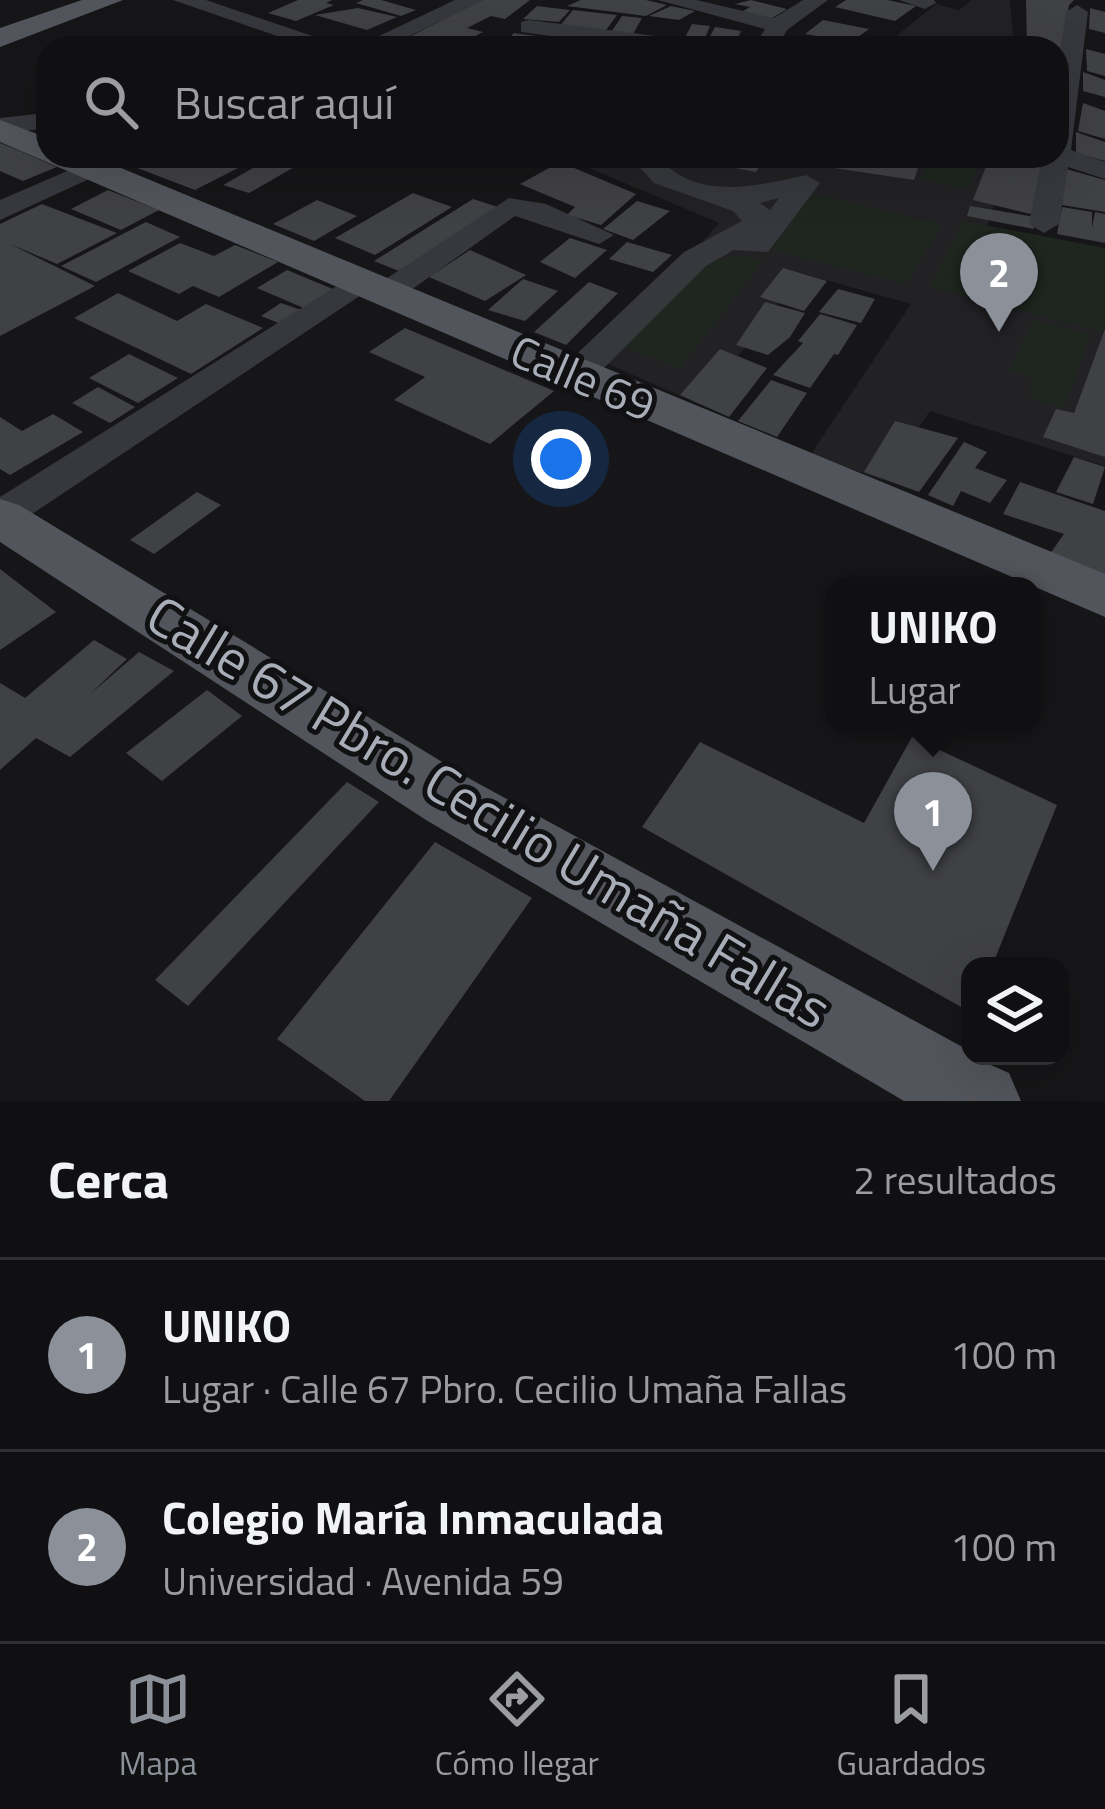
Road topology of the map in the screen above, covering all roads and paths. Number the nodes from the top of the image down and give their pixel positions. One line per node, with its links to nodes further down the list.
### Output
1 (109, 0): 13 (main road)
2 (184, 0): 9 (street)
3 (473, 0): 10 (street)
4 (669, 0): 7 (street)
5 (818, 0): 7 (street)
6 (1077, 12): 14 (street)
7 (778, 26): 12 (street)
8 (529, 27): 11 (street)
9 (298, 36)
10 (394, 36)
11 (601, 36)
12 (772, 36)
13 (0, 38)
14 (1076, 40): 15 (street); 16 (street)
15 (1105, 47)
16 (1071, 95)
17 (0, 128): 18 (main road, Calle 69)
18 (36, 140)
19 (1069, 158): 24 (street)
20 (47, 168): 26 (street)
21 (107, 168): 30 (main road, Calle 69)
22 (651, 168): 25 (street)
23 (1054, 168): 27 (street)
24 (1105, 171)
25 (740, 199): 29 (street); 29 (street)
26 (0, 211)
27 (1044, 224)
28 (599, 235): 30 (street)
29 (727, 245): 31 (street)
30 (372, 288): 31 (main road, Calle 69); 32 (street)
31 (576, 375): 33 (main road, Calle 69)
32 (0, 516): 34 (main road, Calle 67 Pbro. Cecilio Umaña Fallas)
33 (1105, 597)
34 (981, 1101)

